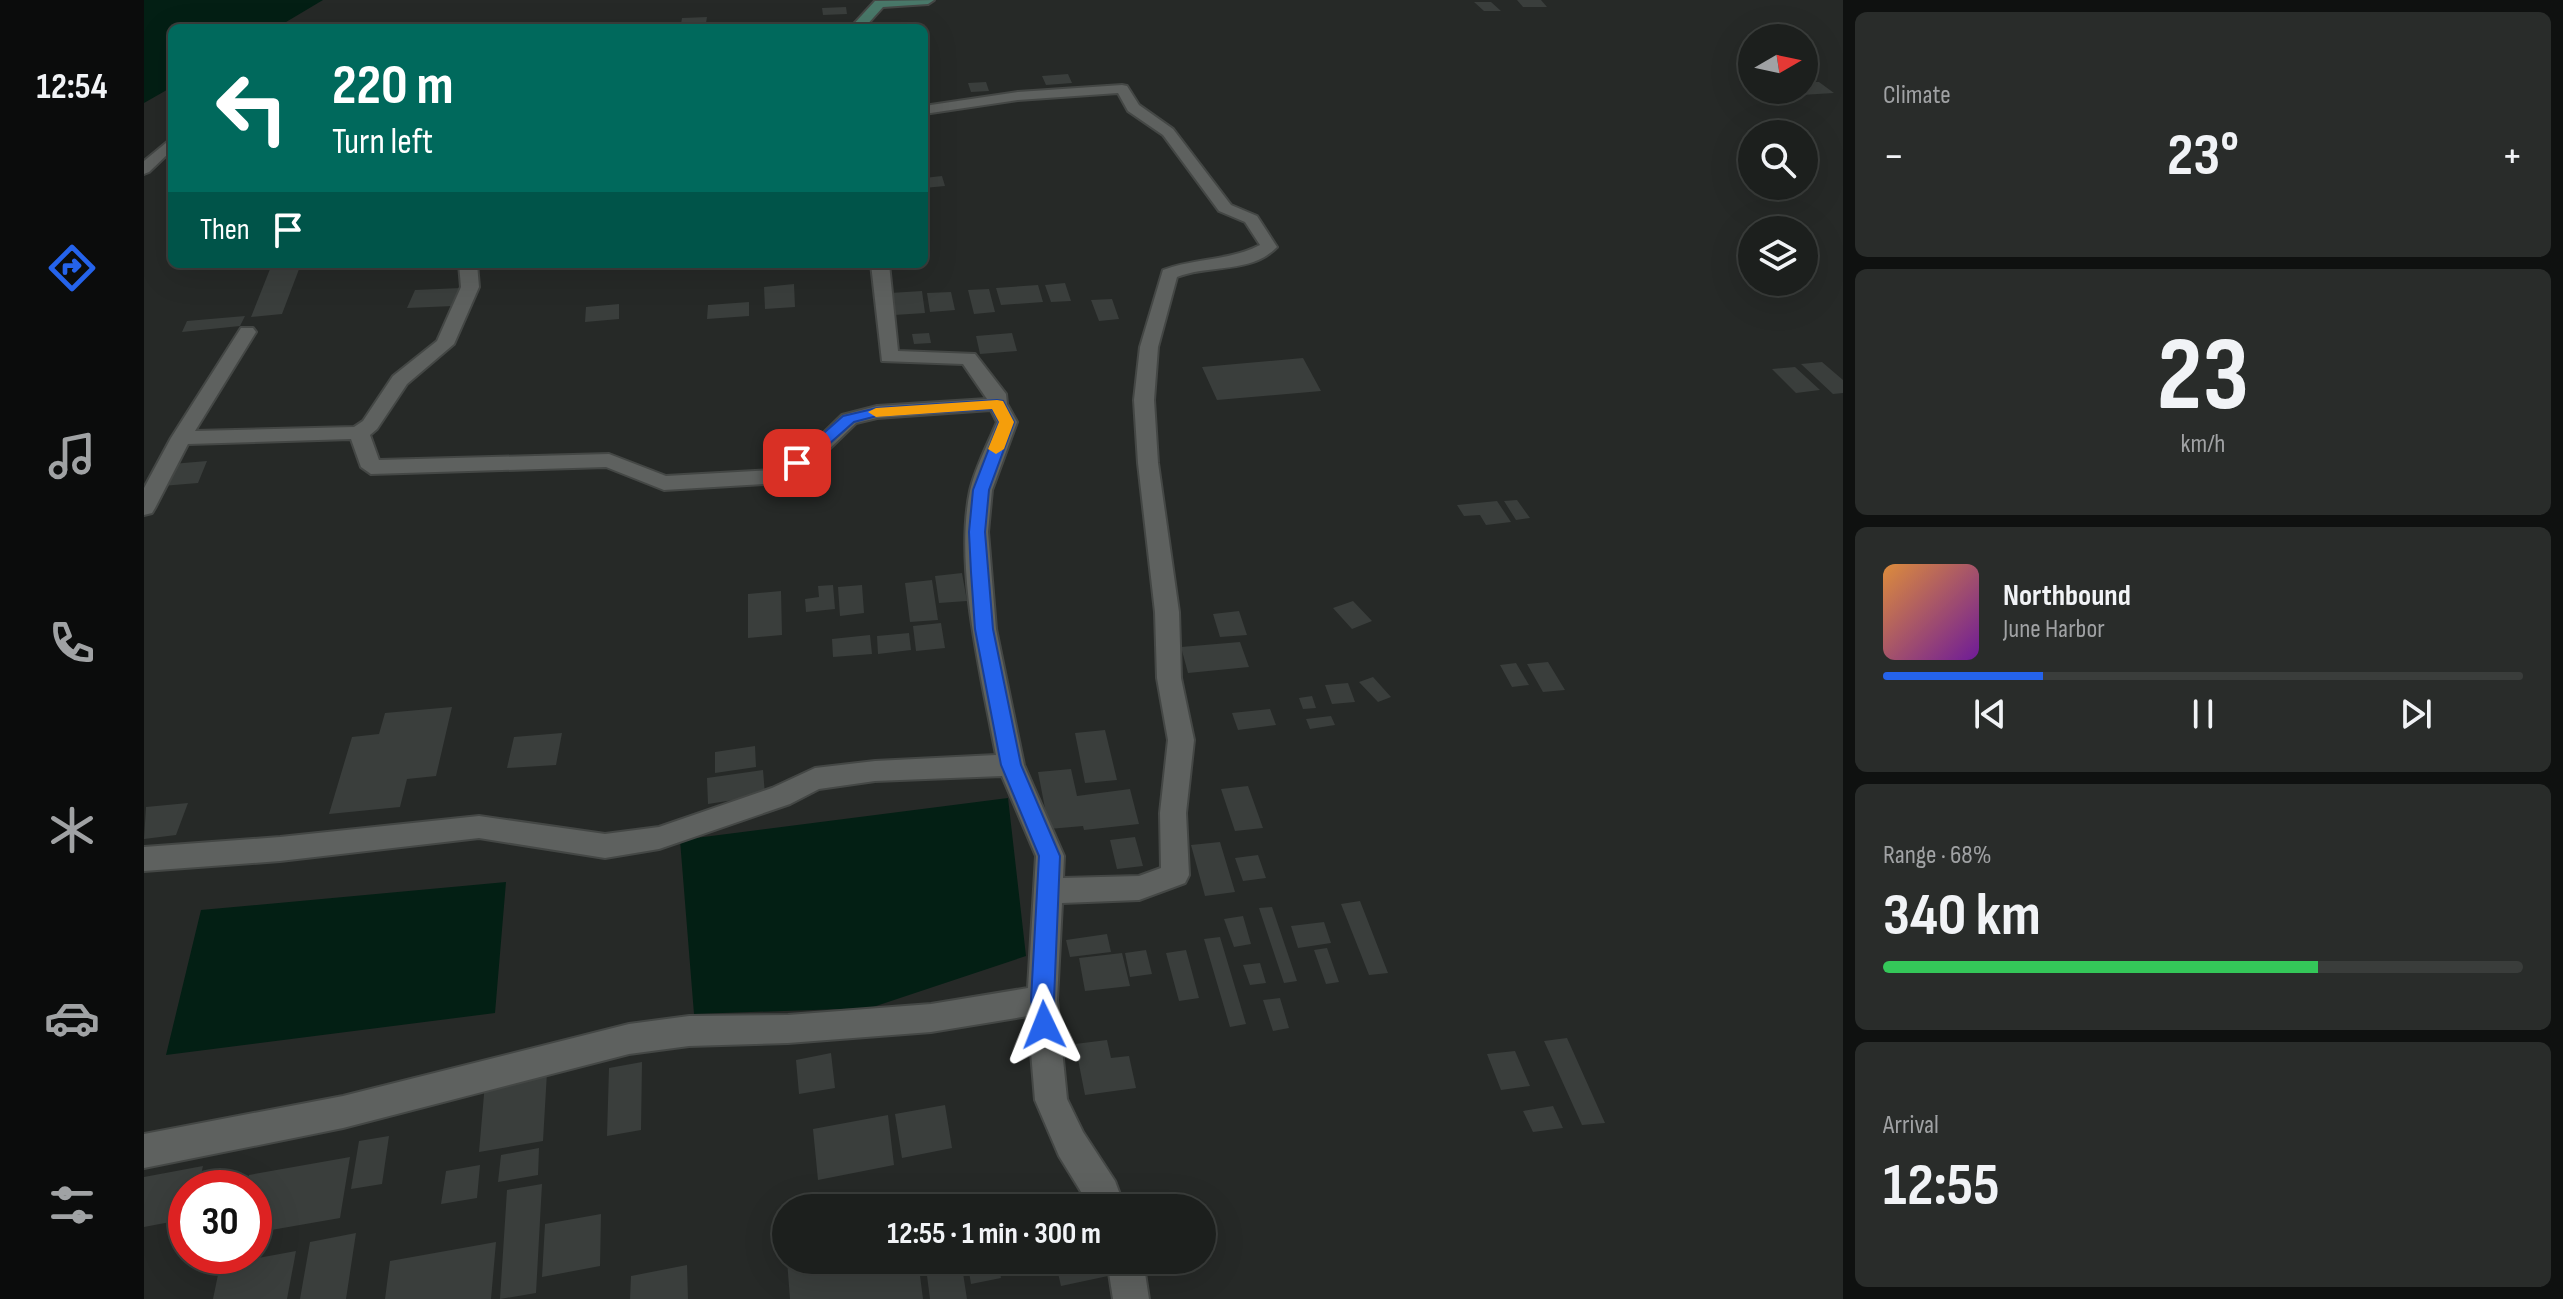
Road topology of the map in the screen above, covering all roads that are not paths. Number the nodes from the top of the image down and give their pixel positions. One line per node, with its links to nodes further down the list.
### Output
1 (928, 0): 2 (street)
2 (861, 24)
3 (928, 109): 15 (street)
4 (168, 146): 5 (street)
5 (144, 169)
6 (468, 268): 10 (street)
7 (880, 268): 9 (street)
8 (247, 332): 11 (street)
9 (997, 404): 10 (street); 13 (street)
10 (359, 433): 11 (street)
11 (181, 438): 12 (street)
12 (144, 508)
13 (1011, 765): 14 (street); 15 (street)
14 (144, 859)
15 (1048, 891): 16 (street)
16 (1042, 1000): 17 (street); 18 (street)
17 (144, 1151)
18 (1103, 1194)
19 (1127, 1274): 20 (street)
20 (1131, 1299)

